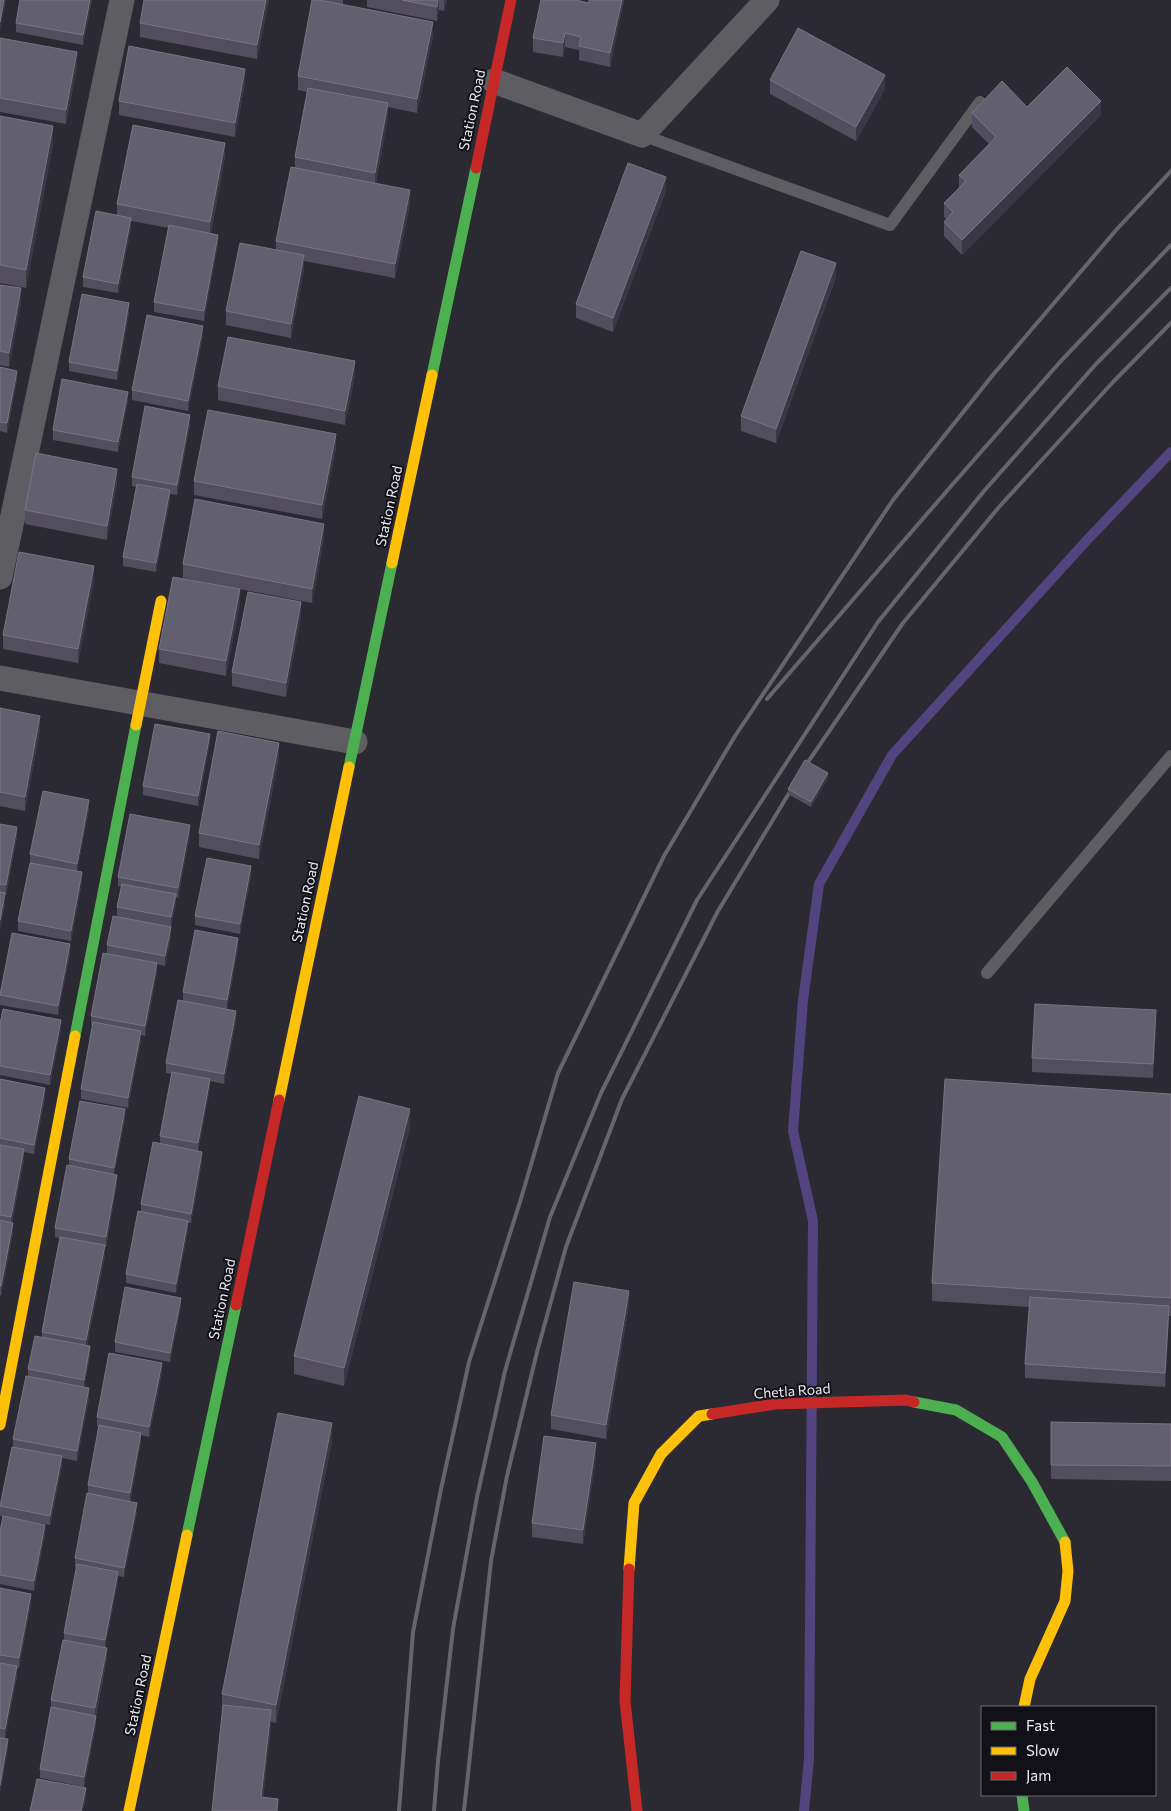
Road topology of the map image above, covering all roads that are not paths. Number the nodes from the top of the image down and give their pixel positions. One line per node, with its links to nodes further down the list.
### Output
1 (122, 0): 7 (street)
2 (511, 0): 4 (street, Station Road)
3 (767, 0): 6 (street)
4 (494, 81): 6 (street); 11 (street, Station Road)
5 (980, 102): 6 (lane)
6 (642, 135)
7 (0, 577)
8 (162, 601): 10 (street)
9 (0, 678): 10 (street)
10 (140, 703): 11 (street); 14 (street)
11 (355, 742): 17 (street, Station Road)
12 (1171, 756): 13 (lane)
13 (987, 973)
14 (0, 1425)
15 (1024, 1706): 18 (street, Chetla Road)
16 (1022, 1796): 19 (street)
17 (129, 1811)
18 (637, 1811)
19 (1024, 1811)

